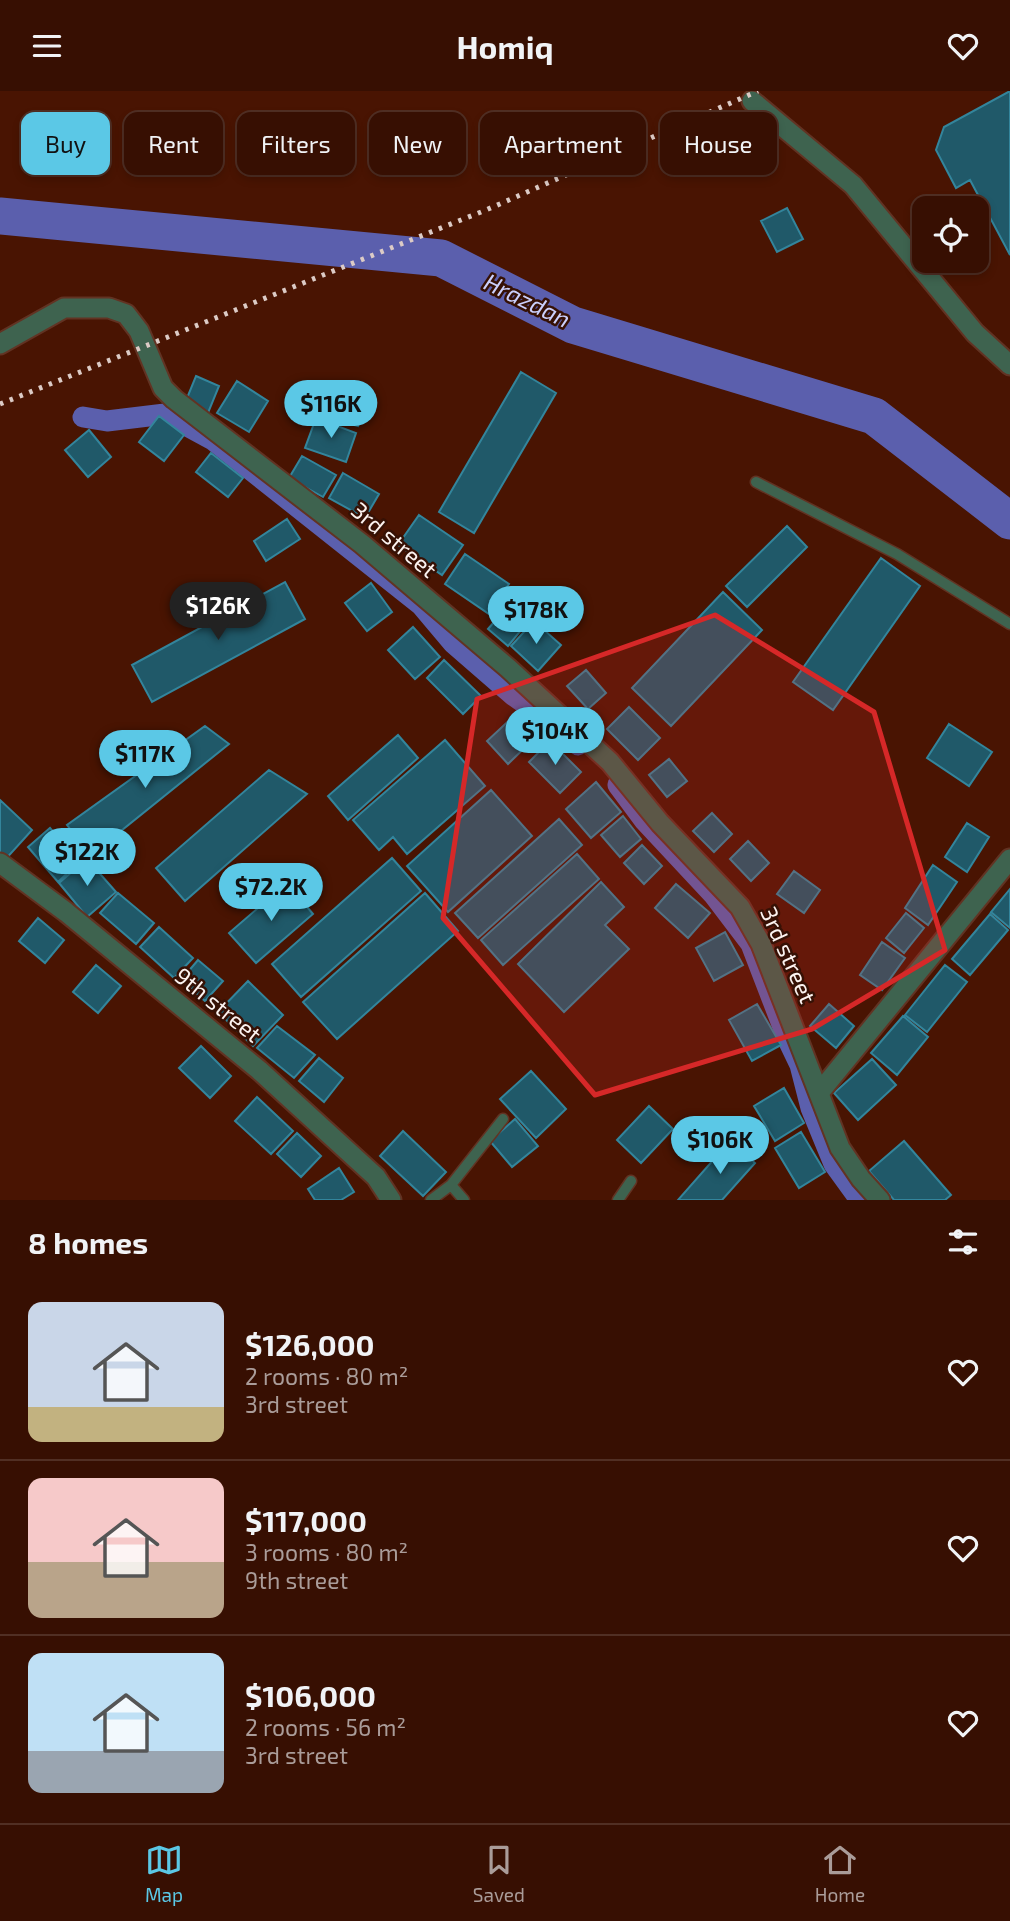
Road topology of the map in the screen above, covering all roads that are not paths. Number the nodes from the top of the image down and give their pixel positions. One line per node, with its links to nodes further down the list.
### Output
1 (752, 101): 3 (street)
2 (0, 344): 8 (street, 3rd street)
3 (1010, 365)
4 (756, 482): 5 (lane)
5 (1010, 624)
6 (1010, 859): 8 (street)
7 (0, 863): 12 (street, 9th street)
8 (819, 1093): 16 (street, 3rd street)
9 (503, 1119): 11 (lane)
10 (631, 1181): 15 (lane)
11 (451, 1185): 13 (lane); 14 (lane)
12 (391, 1200)
13 (431, 1200)
14 (464, 1200)
15 (618, 1200)
16 (880, 1200)

